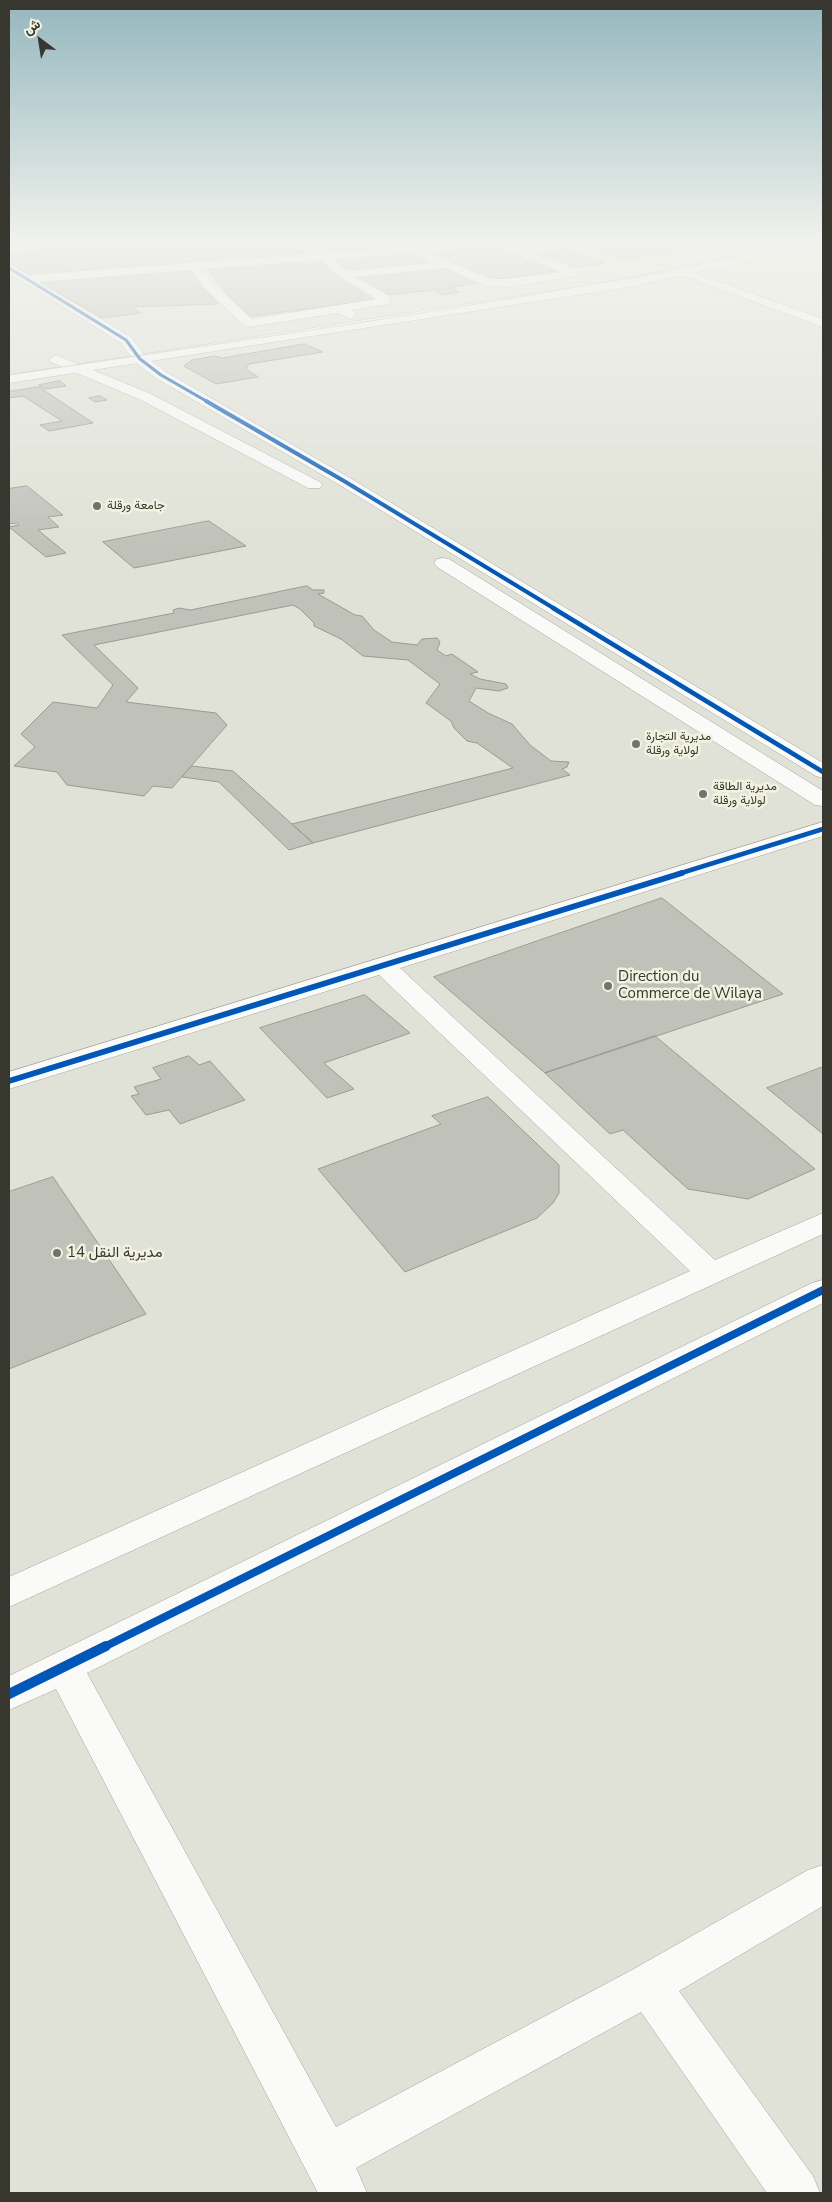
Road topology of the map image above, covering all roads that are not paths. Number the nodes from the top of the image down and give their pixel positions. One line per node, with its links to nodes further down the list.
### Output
1 (128, 343): 5 (street)
2 (193, 343): 5 (street)
3 (204, 343): 5 (street)
4 (112, 350): 5 (street)
5 (135, 353): 7 (street); 10 (street)
6 (40, 361): 7 (street)
7 (77, 362): 8 (street); 9 (street)
8 (9, 379)
9 (329, 493)
10 (414, 524): 11 (street); 13 (street)
11 (388, 529)
12 (430, 555): 14 (street)
13 (524, 590): 14 (street); 15 (street)
14 (496, 596): 16 (street)
15 (823, 772)
16 (823, 800)
17 (823, 829): 18 (street)
18 (384, 966): 19 (street); 21 (street)
19 (9, 1081)
20 (823, 1223): 21 (street)
21 (710, 1273): 23 (street)
22 (823, 1290): 24 (street)
23 (9, 1594)
24 (64, 1668): 25 (street); 28 (street)
25 (9, 1694)
26 (823, 1884): 27 (street)
27 (648, 1985): 28 (street); 29 (street)
28 (335, 2176)
29 (796, 2193)

